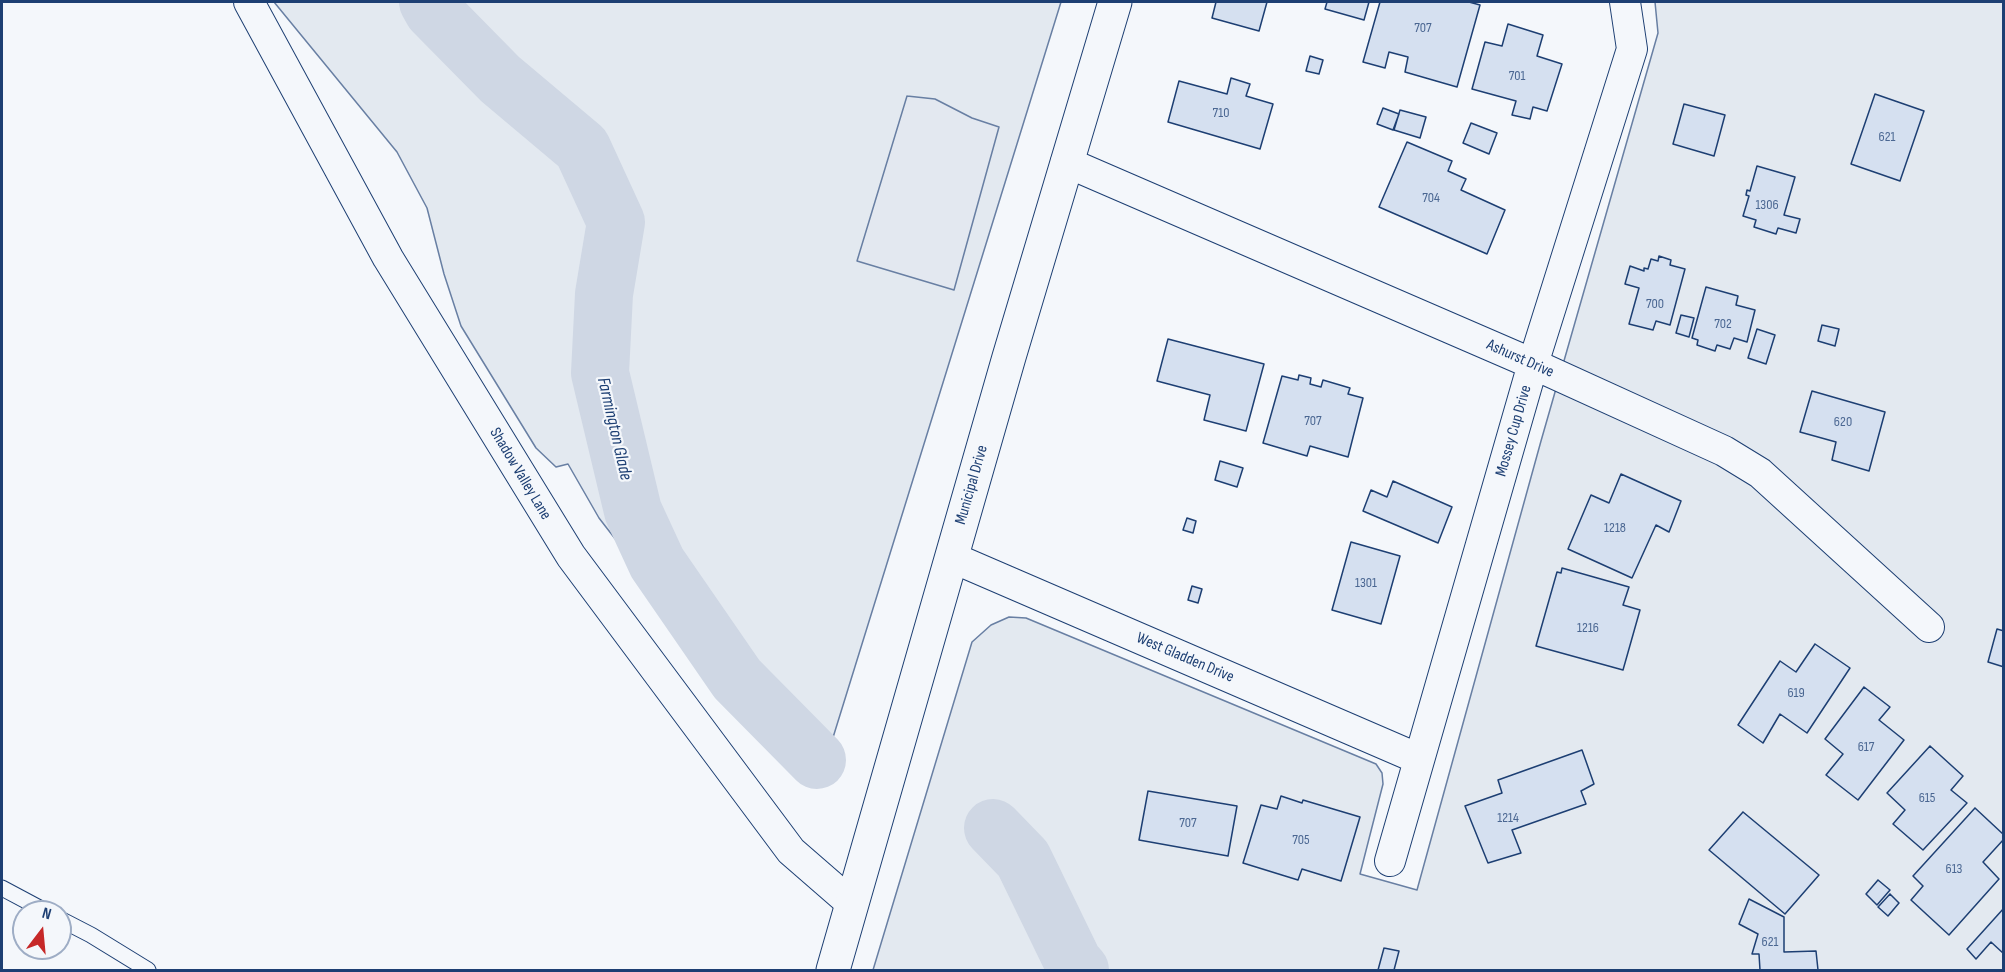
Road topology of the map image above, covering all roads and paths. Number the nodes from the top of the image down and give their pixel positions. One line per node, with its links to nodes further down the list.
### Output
1 (249, 2): 12 (street, Shadow Valley Lane)
2 (1115, 2): 4 (main road, Municipal Drive)
3 (1625, 2): 5 (street, Mossey Cup Drive)
4 (1066, 162): 5 (street, Ashurst Drive); 6 (main road, Municipal Drive)
5 (1533, 364): 7 (street, Ashurst Drive); 8 (street, Mossey Cup Drive)
6 (951, 556): 8 (street, West Gladden Drive); 12 (main road, Municipal Drive)
7 (1929, 627)
8 (1419, 759): 9 (street, Mossey Cup Drive)
9 (1390, 861)
10 (2, 888): 11 (lane)
11 (24, 900)
12 (852, 904): 15 (main road, Municipal Drive)
13 (72, 925): 14 (lane)
14 (148, 970)
15 (833, 970)

